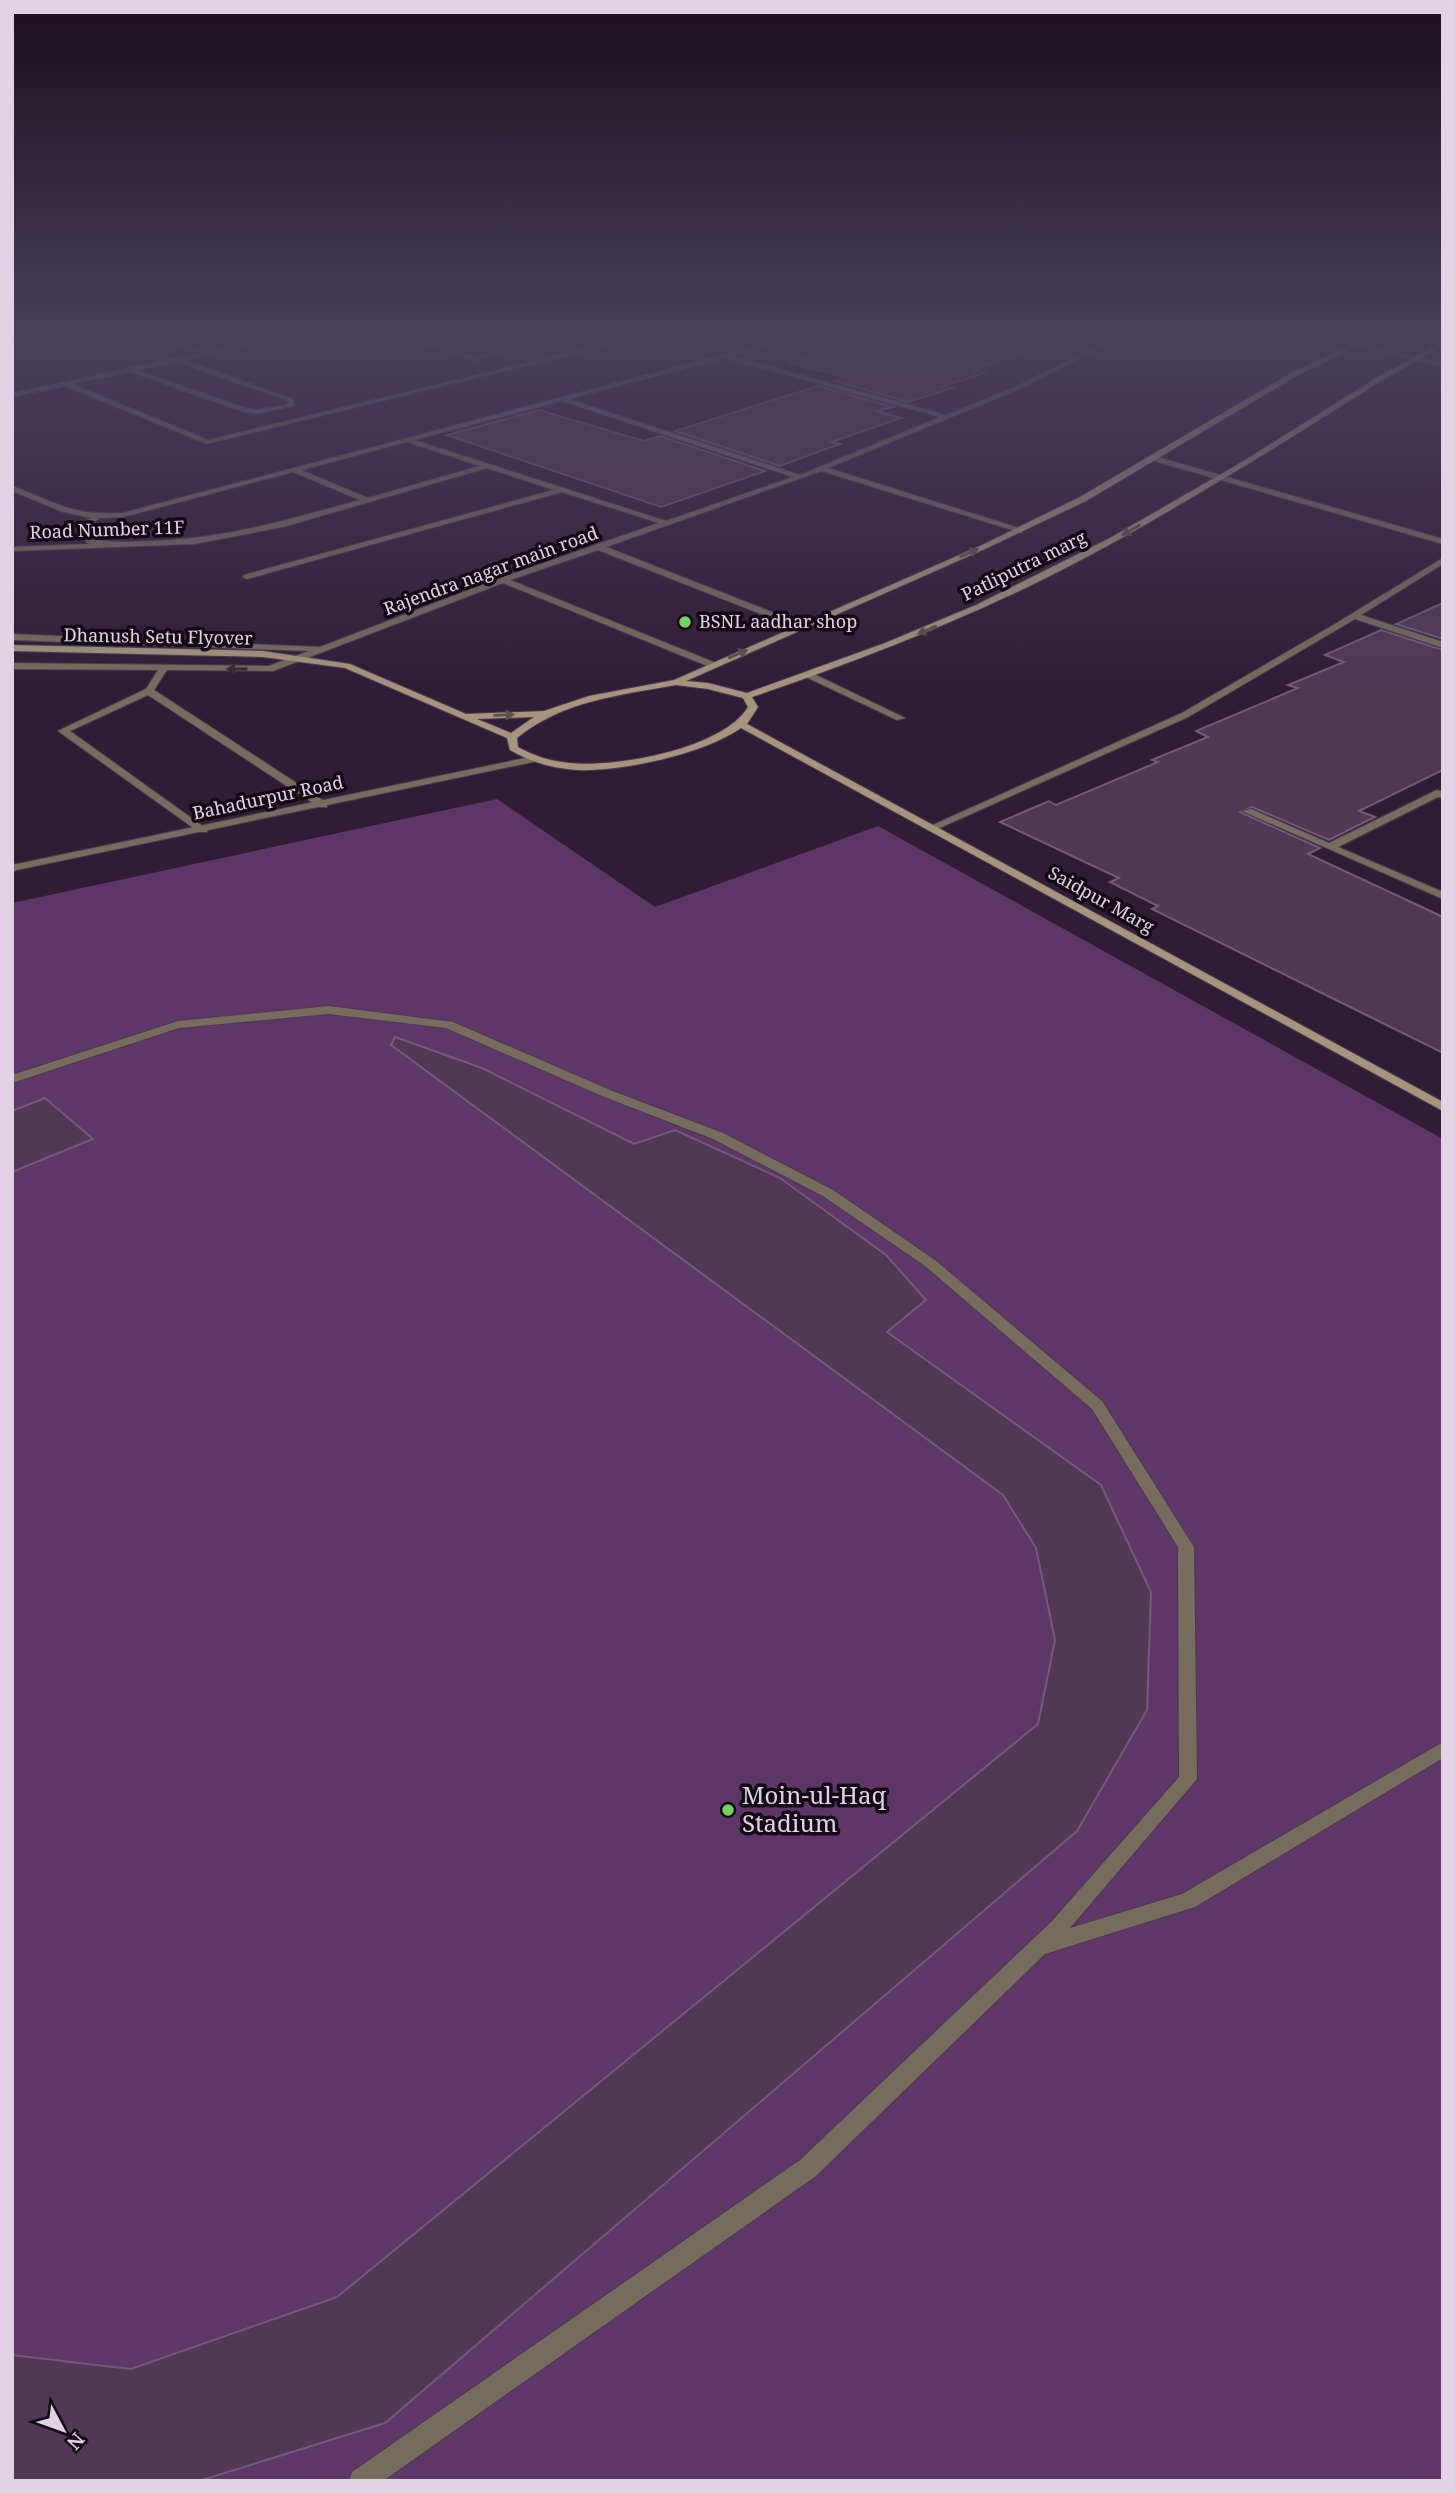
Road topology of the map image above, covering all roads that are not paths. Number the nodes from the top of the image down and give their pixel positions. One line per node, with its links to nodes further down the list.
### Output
1 (349, 455): 10 (street)
2 (454, 455): 8 (street)
3 (734, 455): 12 (street)
4 (852, 455): 9 (street, Rajendra nagar main road)
5 (1158, 455): 7 (main road)
6 (1257, 455): 11 (main road, Patliputra marg)
7 (1154, 458): 11 (street); 18 (main road)
8 (487, 466): 14 (street); 15 (street, Road Number 11F)
9 (820, 468): 12 (street, Rajendra nagar main road); 18 (street)
10 (293, 470): 15 (street); 16 (street)
11 (1224, 476): 19 (street); 36 (main road, Patliputra marg, one-way to 36)
12 (800, 477): 17 (street, Rajendra nagar main road)
13 (12, 488): 16 (street)
14 (562, 490): 17 (street); 24 (street)
15 (367, 500): 20 (street, Road Number 11F)
16 (96, 518): 20 (street)
17 (668, 524): 21 (street, Rajendra nagar main road)
18 (1019, 531): 27 (main road, one-way to 18)
19 (1443, 542)
20 (123, 547): 22 (street, Road Number 11F)
21 (599, 547): 25 (street, Rajendra nagar main road); 27 (street)
22 (12, 549)
23 (1443, 560): 26 (street)
24 (247, 577)
25 (503, 580): 31 (street, Rajendra nagar main road); 33 (street)
26 (1354, 616): 29 (street); 49 (street)
27 (802, 627): 33 (main road, one-way to 27)
28 (12, 637): 31 (street)
29 (1443, 645)
30 (12, 649): 32 (main road, Dhanush Setu Flyover)
31 (326, 649): 32 (street, Rajendra nagar main road)
32 (304, 658): 35 (street, Rajendra nagar main road, one-way to 35); 41 (main road, Dhanush Setu Flyover)
33 (713, 665): 37 (main road)
34 (12, 666): 35 (street, Rajendra nagar main road)
35 (163, 669): 38 (street)
36 (809, 675): 39 (main road, Patliputra marg); 42 (street)
37 (676, 682): 39 (main road); 40 (main road)
38 (149, 691): 47 (street); 50 (street)
39 (747, 696): 43 (main road)
40 (544, 714): 41 (main road, one-way to 40); 44 (main road)
41 (464, 716): 44 (main road, Dhanush Setu Flyover)
42 (900, 718)
43 (742, 726): 45 (main road); 49 (main road, Saidpur Marg)
44 (512, 737): 45 (main road)
45 (530, 760): 47 (street, Bahadurpur Road)
46 (1443, 795): 51 (street)
47 (323, 805): 50 (street, Bahadurpur Road)
48 (1247, 811): 51 (street)
49 (932, 828): 55 (main road, Saidpur Marg)
50 (203, 830): 52 (street, Bahadurpur Road)
51 (1329, 847): 53 (street)
52 (12, 867)
53 (1443, 896)
54 (12, 1079): 57 (street)
55 (1443, 1107)
56 (1443, 1749): 57 (street)
57 (1037, 1948): 58 (street)
58 (361, 2481)

